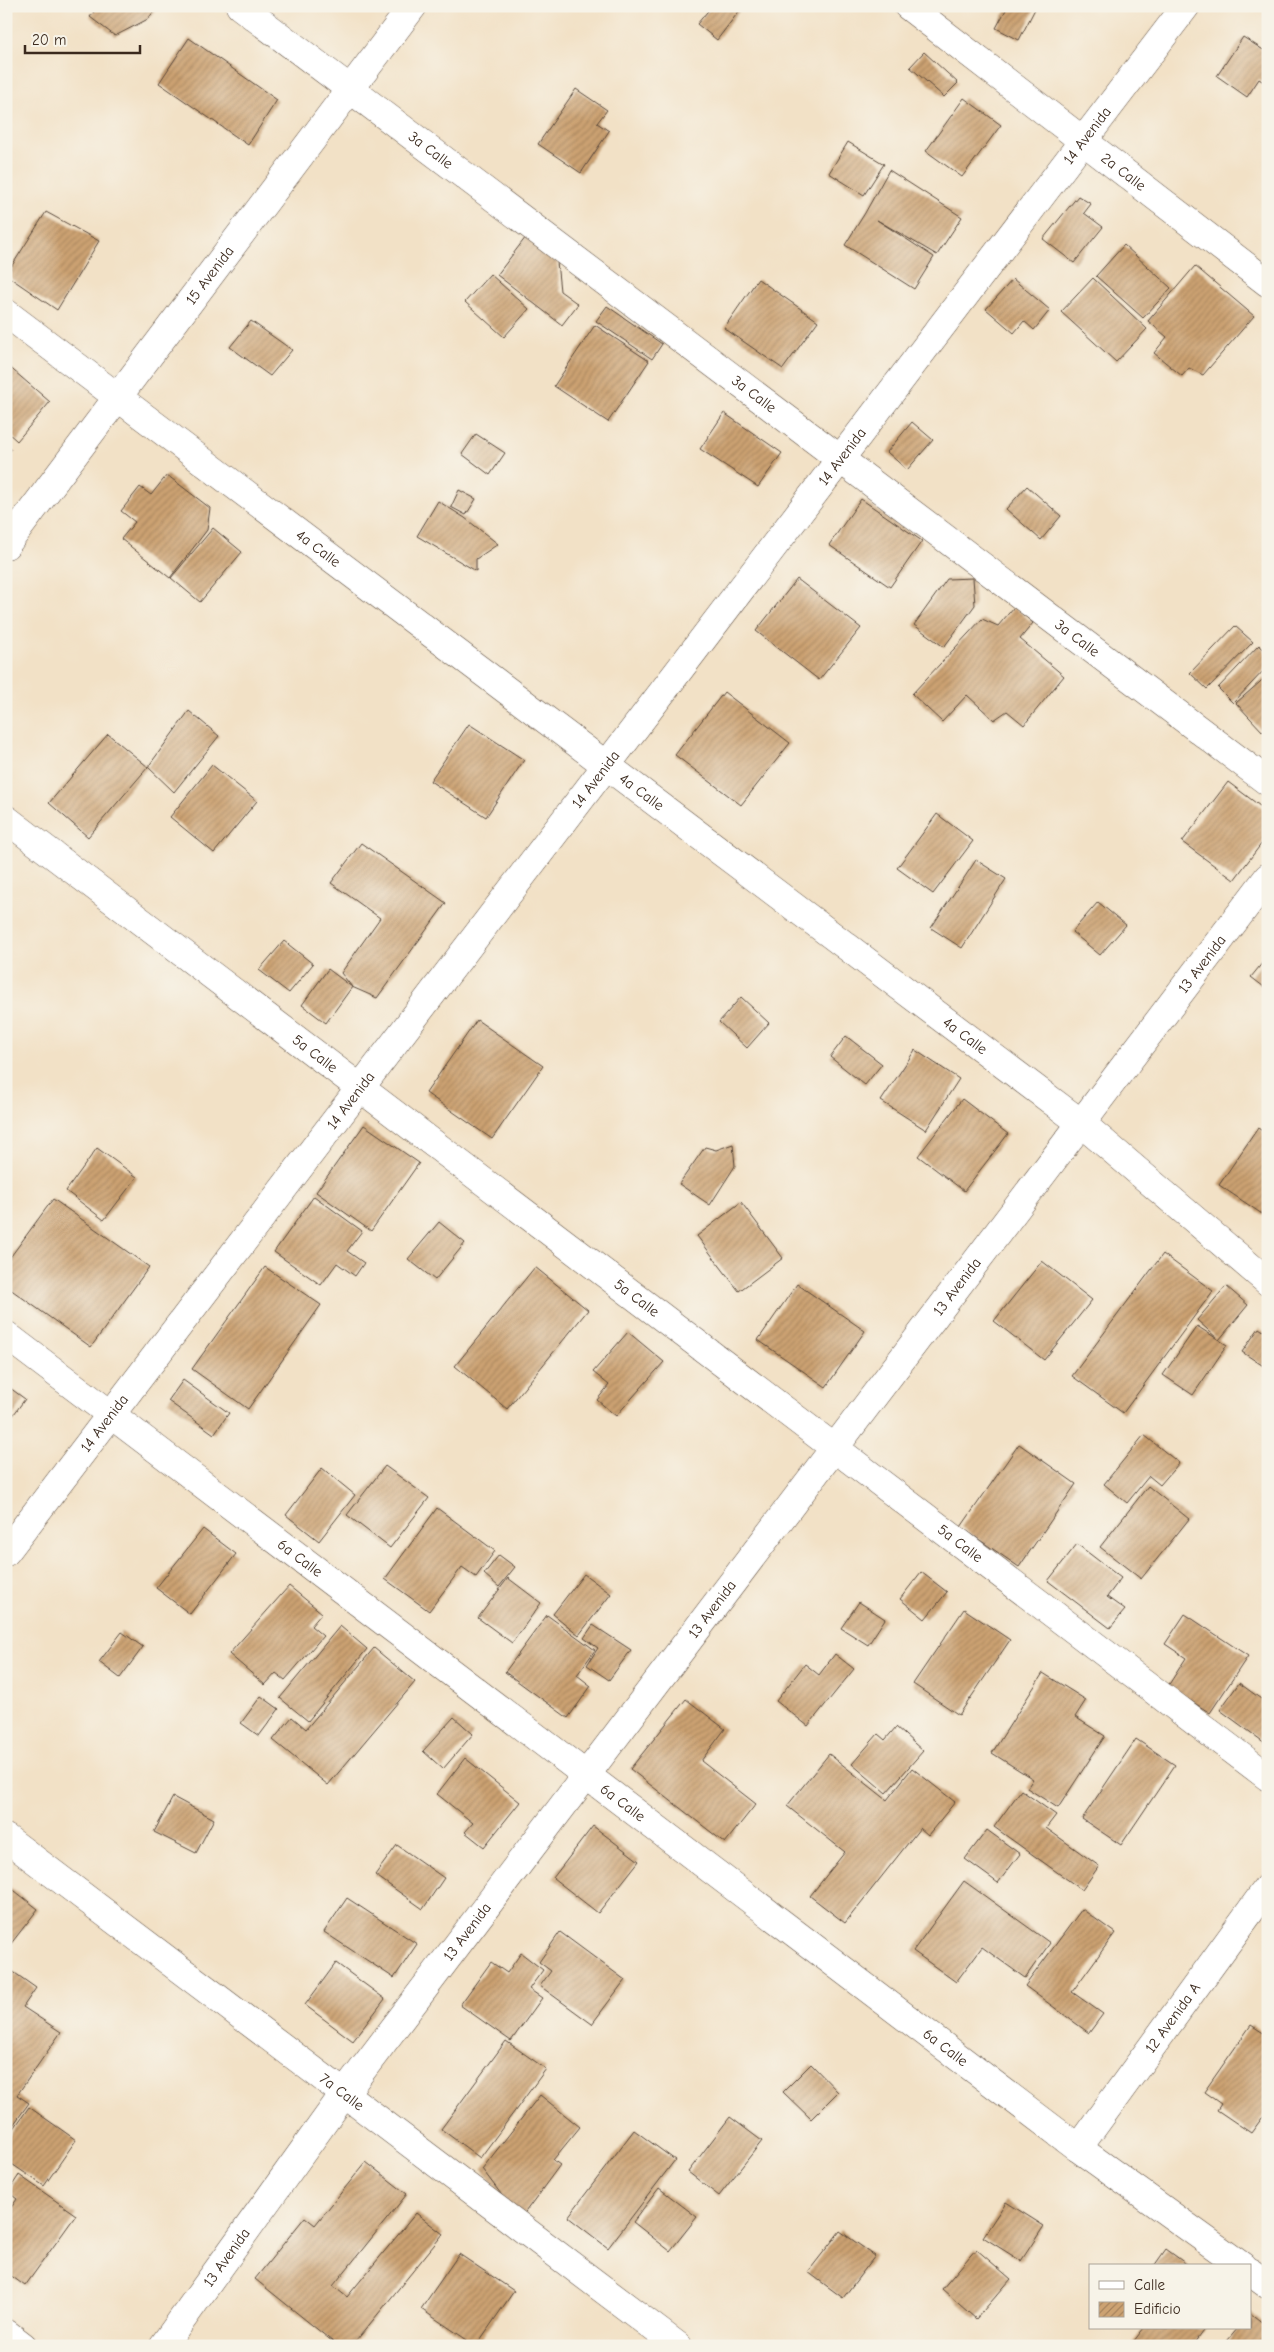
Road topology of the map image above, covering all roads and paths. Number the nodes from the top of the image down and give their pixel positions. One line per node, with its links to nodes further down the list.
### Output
1 (240, 6): 5 (street, 3a Calle)
2 (413, 6): 5 (street, 15 Avenida)
3 (908, 6): 6 (street, 2a Calle)
4 (1186, 6): 6 (street, 14 Avenida)
5 (350, 90): 9 (street, 15 Avenida); 10 (street, 3a Calle)
6 (1083, 141): 7 (street, 2a Calle); 10 (street, 14 Avenida)
7 (1268, 283)
8 (6, 313): 9 (street, 4a Calle)
9 (118, 397): 11 (street, 15 Avenida); 12 (street, 4a Calle)
10 (840, 459): 12 (street, 14 Avenida); 13 (street, 3a Calle)
11 (6, 545)
12 (606, 765): 16 (street, 14 Avenida); 17 (street, 4a Calle)
13 (1268, 782)
14 (6, 819): 16 (street, 5a Calle)
15 (1268, 877): 17 (street, 13 Avenida)
16 (360, 1088): 20 (street, 14 Avenida); 21 (street, 5a Calle)
17 (1081, 1123): 18 (street, 4a Calle); 21 (street, 13 Avenida)
18 (1268, 1282)
19 (6, 1335): 20 (street, 6a Calle)
20 (111, 1414): 22 (street, 14 Avenida); 23 (street, 6a Calle)
21 (834, 1448): 23 (street, 13 Avenida); 24 (street, 5a Calle)
22 (6, 1552)
23 (586, 1775): 27 (street, 13 Avenida); 28 (street, 6a Calle)
24 (1268, 1777)
25 (6, 1838): 27 (street, 7a Calle)
26 (1268, 1887): 28 (street, 12 Avenida A)
27 (344, 2094): 34 (street, 13 Avenida); 35 (street, 7a Calle)
28 (1078, 2148): 29 (street, 6a Calle)
29 (1239, 2264)
30 (1252, 2273): 31 (street)
31 (1268, 2285)
32 (6, 2333): 33 (street)
33 (23, 2346)
34 (162, 2346)
35 (678, 2346)

